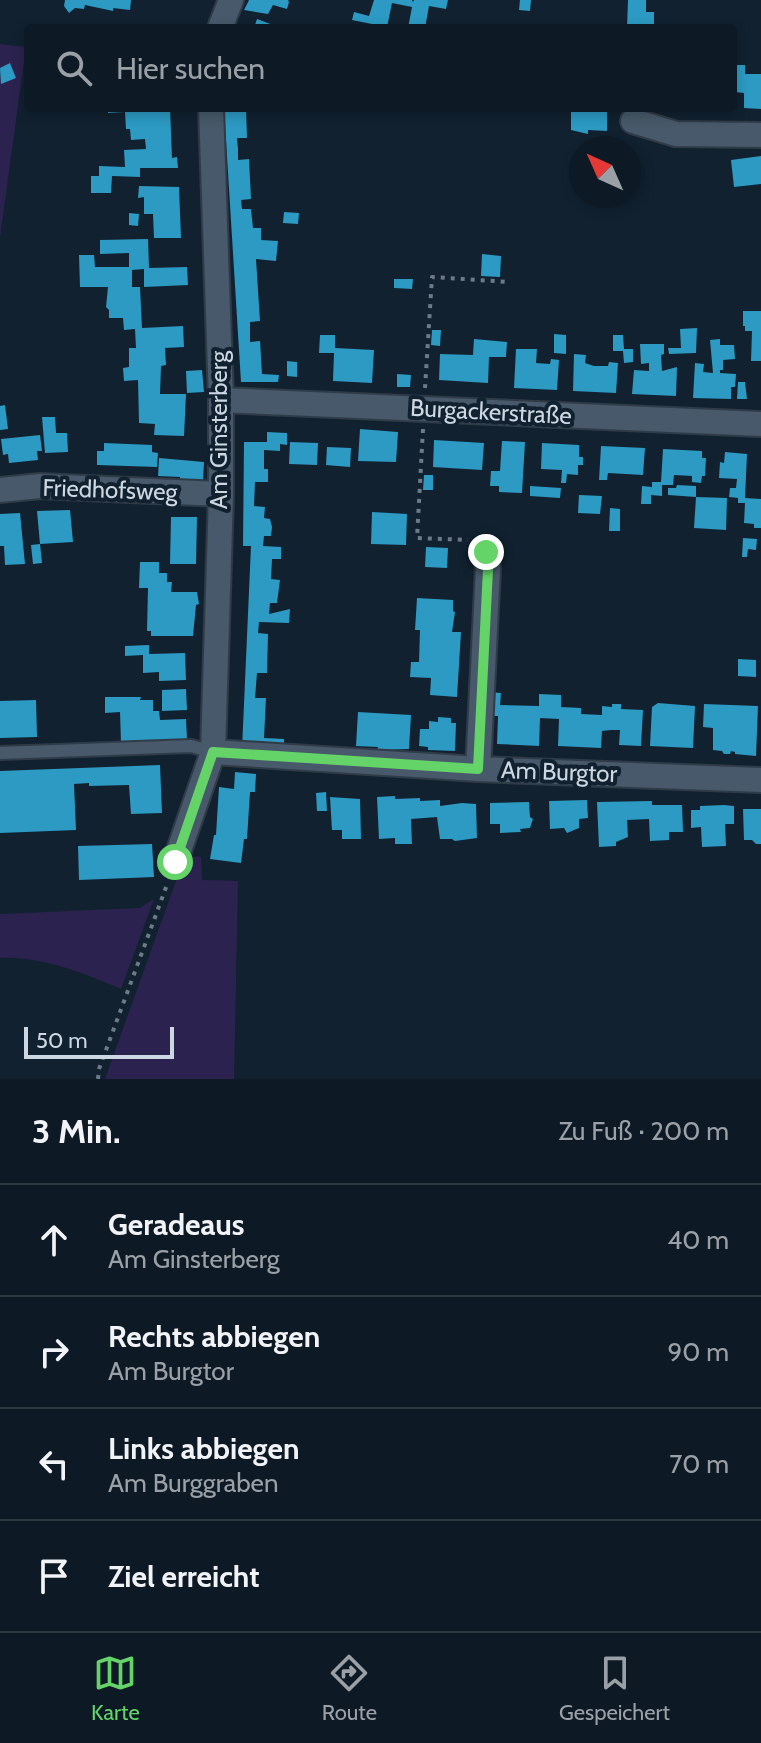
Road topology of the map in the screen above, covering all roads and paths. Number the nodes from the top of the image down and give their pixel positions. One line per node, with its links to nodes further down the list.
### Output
1 (231, 0): 2 (street)
2 (222, 24)
3 (211, 112): 6 (street, Am Ginsterberg)
4 (633, 121): 5 (street)
5 (761, 135)
6 (221, 400): 7 (street, Burgackerstraße); 9 (street, Am Ginsterberg)
7 (761, 424)
8 (0, 490): 9 (street, Friedhofsweg)
9 (221, 494): 11 (street, Am Ginsterberg)
10 (486, 552): 13 (street)
11 (213, 752): 12 (lane); 13 (street, Am Burgtor); 15 (street, Am Ginsterberg)
12 (0, 753)
13 (478, 769): 14 (street, Am Burgtor)
14 (761, 780)
15 (175, 862): 16 (path)
16 (98, 1079)

